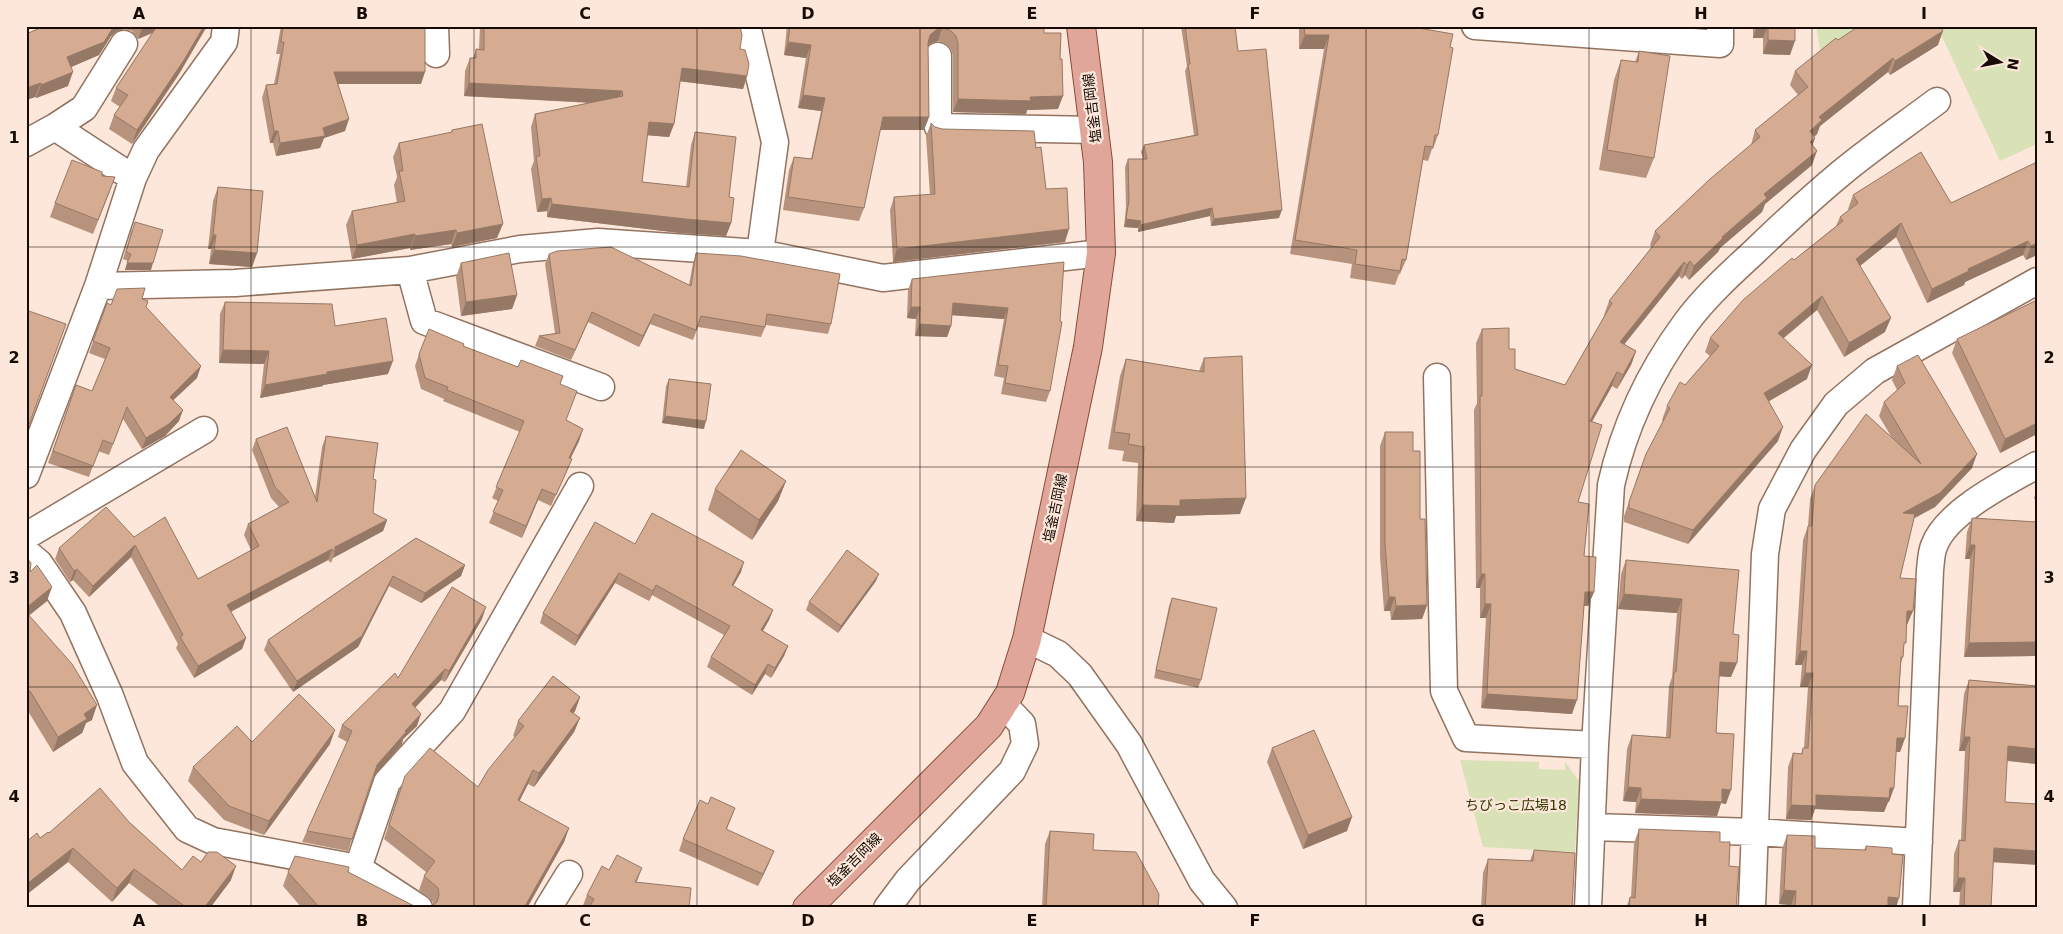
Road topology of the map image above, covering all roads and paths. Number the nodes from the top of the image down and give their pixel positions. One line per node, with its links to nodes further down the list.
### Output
1 (226, 26): 14 (street)
2 (435, 26): 8 (street)
3 (747, 26): 15 (street)
4 (1082, 26): 12 (main road, 塩釜吉岡線)
5 (1475, 26): 6 (street)
6 (1720, 26)
7 (124, 44): 11 (street)
8 (436, 54)
9 (938, 56): 12 (street)
10 (1937, 101): 30 (street)
11 (56, 127): 13 (street); 14 (street)
12 (1095, 130): 16 (main road, 塩釜吉岡線)
13 (26, 142)
14 (133, 178): 19 (street)
15 (760, 253): 16 (street); 17 (street)
16 (1101, 253): 28 (main road, 塩釜吉岡線)
17 (410, 270): 19 (street); 21 (street)
18 (2037, 281): 32 (street)
19 (98, 286): 24 (street)
20 (1437, 377): 30 (street)
21 (600, 387)
22 (204, 430): 26 (street)
23 (2037, 465): 33 (street)
24 (26, 475)
25 (580, 486): 34 (street)
26 (26, 536)
27 (26, 552): 34 (street)
28 (1027, 639): 29 (main road, 塩釜吉岡線); 40 (street)
29 (1003, 704): 38 (main road, 塩釜吉岡線); 39 (street)
30 (1595, 745): 31 (street)
31 (1592, 827): 32 (street); 41 (street)
32 (1755, 832): 33 (street); 42 (street)
33 (1919, 842): 43 (street)
34 (358, 868): 36 (street)
35 (569, 874): 37 (street)
36 (419, 908)
37 (548, 908)
38 (807, 908)
39 (887, 908)
40 (1224, 908)
41 (1588, 908)
42 (1752, 908)
43 (1916, 908)

